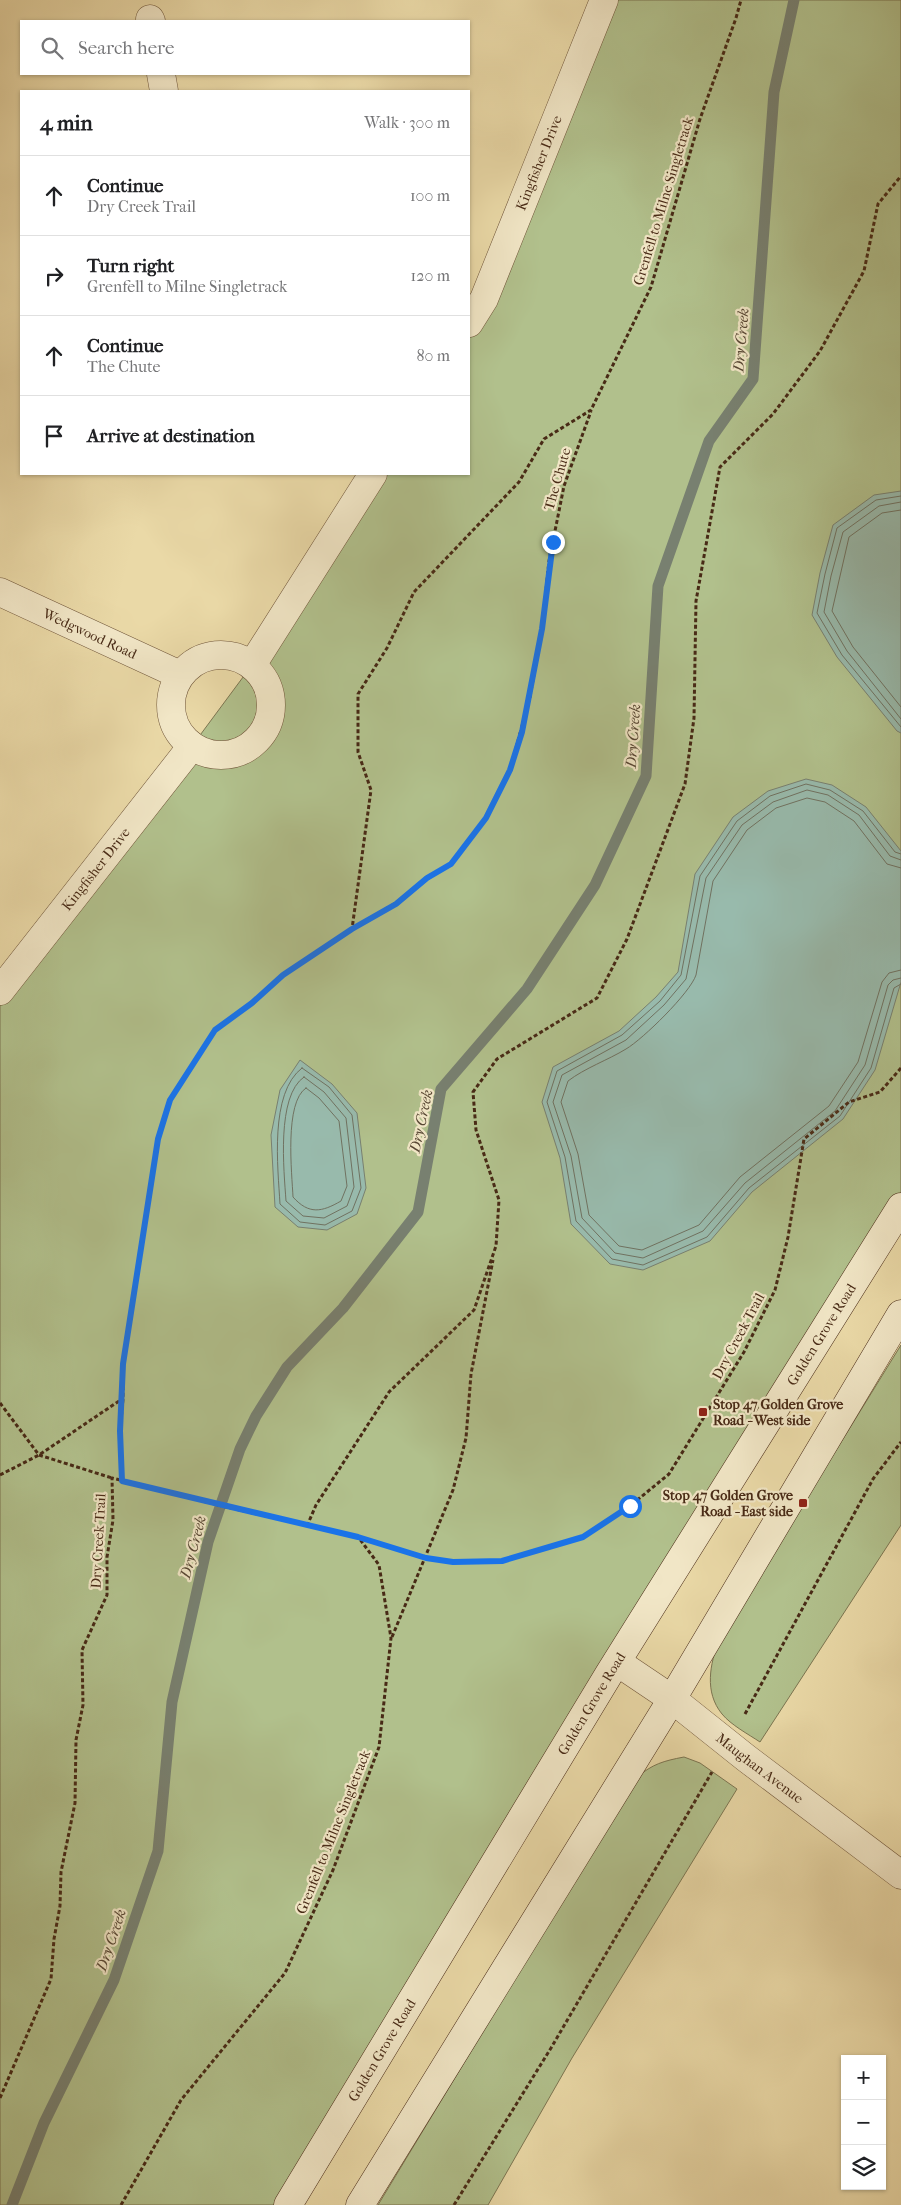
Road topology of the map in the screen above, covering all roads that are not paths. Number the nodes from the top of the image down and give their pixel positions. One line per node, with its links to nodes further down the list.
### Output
1 (604, 0): 4 (main road, Kingfisher Drive)
2 (161, 75): 3 (main road)
3 (164, 90)
4 (476, 296): 5 (main road, Kingfisher Drive)
5 (470, 319)
6 (372, 475): 8 (main road)
7 (0, 592): 9 (main road, Wedgwood Road)
8 (252, 665): 9 (main road); 10 (main road)
9 (180, 675): 10 (main road)
10 (192, 746): 11 (main road, Kingfisher Drive)
11 (0, 991)
12 (901, 1207): 14 (main road, Golden Grove Road)
13 (901, 1314): 15 (main road)
14 (617, 1662): 15 (main road, Maughan Avenue); 17 (main road, Golden Grove Road)
15 (672, 1699): 16 (main road, Maughan Avenue); 18 (main road)
16 (901, 1875)
17 (288, 2205)
18 (360, 2205)

